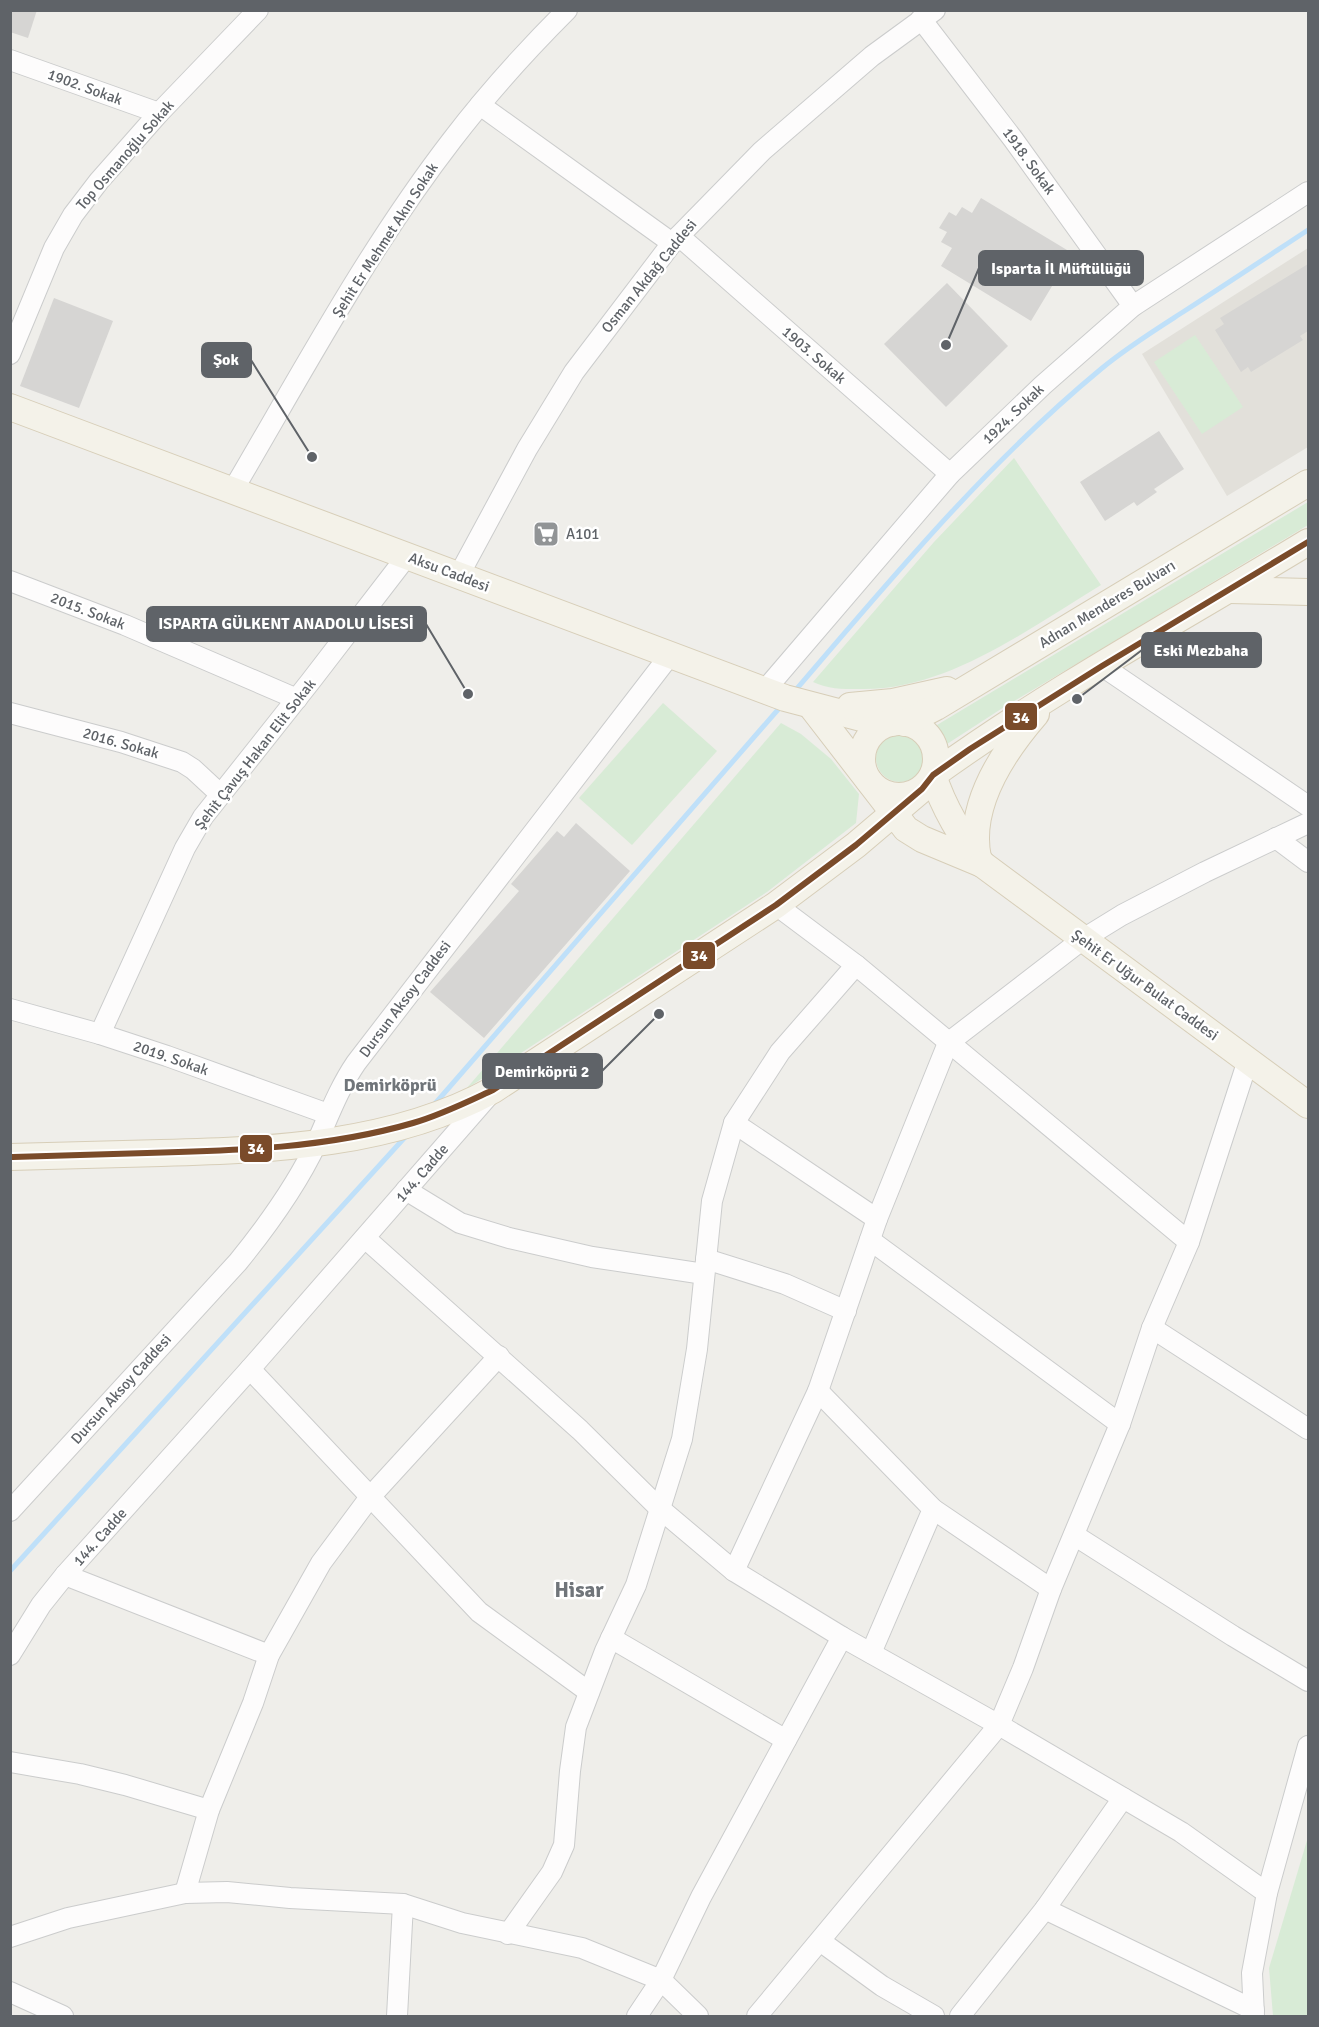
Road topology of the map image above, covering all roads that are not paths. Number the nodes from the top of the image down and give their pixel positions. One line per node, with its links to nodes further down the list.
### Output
1 (258, 10): 6 (street, Top Osmanoğlu Sokak)
2 (567, 10): 5 (street, Şehit Er Mehmet Akın Sokak)
3 (928, 15): 8 (street, Osman Akdağ Caddesi); 9 (street, 1918. Sokak)
4 (10, 60): 6 (street, 1902. Sokak)
5 (480, 105): 8 (street, 1903. Sokak); 14 (street, Şehit Er Mehmet Akın Sokak)
6 (159, 113): 10 (street, Top Osmanoğlu Sokak)
7 (1308, 192): 9 (street, 1924. Sokak)
8 (675, 240): 12 (street, 1903. Sokak); 17 (street, Osman Akdağ Caddesi)
9 (1133, 306): 12 (street, 1924. Sokak)
10 (10, 354)
11 (10, 407): 14 (main road, Aksu Caddesi)
12 (950, 474): 24 (street, 1924. Sokak)
13 (1308, 483): 23 (main road, Adnan Menderes Bulvarı)
14 (233, 490): 16 (main road, Aksu Caddesi)
15 (1308, 542): 19 (main road)
16 (407, 556): 17 (main road, Aksu Caddesi); 26 (street, Şehit Çavuş Hakan Elit Sokak)
17 (459, 575): 21 (main road, Aksu Caddesi)
18 (10, 581): 26 (street, 2015. Sokak)
19 (1230, 590): 20 (main road); 22 (main road)
20 (1308, 592)
21 (670, 655): 24 (main road, Aksu Caddesi); 48 (street, Dursun Aksoy Caddesi)
22 (1102, 666): 25 (main road); 33 (street)
23 (990, 674): 27 (main road); 29 (main road, Adnan Menderes Bulvarı)
24 (765, 690): 27 (main road, Aksu Caddesi)
25 (1059, 692): 31 (main road); 37 (main road)
26 (297, 699): 32 (street, Şehit Çavuş Hakan Elit Sokak)
27 (811, 706): 29 (main road, Aksu Caddesi); 30 (main road, Şehit Er Uğur Bulat Caddesi)
28 (10, 713): 32 (street, 2016. Sokak)
29 (898, 723): 30 (main road); 31 (main road)
30 (869, 781): 31 (main road); 34 (main road, Şehit Er Uğur Bulat Caddesi)
31 (927, 782): 34 (main road, 144. Cadde); 37 (main road, Şehit Er Uğur Bulat Caddesi)
32 (220, 794): 43 (street, Şehit Çavuş Hakan Elit Sokak)
33 (1308, 806)
34 (893, 815): 37 (main road, Şehit Er Uğur Bulat Caddesi); 39 (main road, 144. Cadde)
35 (1308, 823): 36 (street)
36 (1276, 838): 38 (street); 40 (street)
37 (980, 861): 40 (main road, Şehit Er Uğur Bulat Caddesi)
38 (1308, 862)
39 (776, 905): 41 (street); 46 (main road, 144. Cadde)
40 (1083, 939): 44 (street); 45 (main road, Şehit Er Uğur Bulat Caddesi)
41 (856, 965): 44 (street); 49 (street)
42 (10, 1009): 43 (street, 2019. Sokak)
43 (100, 1034): 48 (street, 2019. Sokak)
44 (948, 1043): 53 (street); 56 (street)
45 (1248, 1060): 47 (main road, Şehit Er Uğur Bulat Caddesi); 56 (street)
46 (493, 1090): 50 (main road); 52 (street, 144. Cadde)
47 (1308, 1105)
48 (328, 1114): 50 (street, Dursun Aksoy Caddesi)
49 (734, 1124): 53 (street); 57 (street)
50 (316, 1143): 51 (main road); 68 (street, Dursun Aksoy Caddesi)
51 (10, 1157)
52 (406, 1190): 54 (street, 144. Cadde); 57 (street)
53 (877, 1219): 55 (street)
54 (365, 1238): 60 (street); 61 (street, 144. Cadde)
55 (870, 1240): 58 (street); 63 (street)
56 (1189, 1242): 59 (street)
57 (705, 1266): 58 (street); 66 (street)
58 (846, 1311): 62 (street)
59 (1152, 1328): 63 (street); 64 (street)
60 (499, 1356): 65 (street); 66 (street)
61 (250, 1369): 65 (street); 71 (street, 144. Cadde)
62 (818, 1391): 67 (street); 70 (street)
63 (1120, 1424): 69 (street)
64 (1308, 1429)
65 (370, 1497): 77 (street); 79 (street)
66 (659, 1508): 70 (street); 74 (street)
67 (933, 1509): 72 (street); 75 (street)
68 (10, 1511)
69 (1074, 1535): 72 (street); 78 (street)
70 (734, 1571): 73 (street)
71 (65, 1575): 76 (street, 144. Cadde); 77 (street)
72 (1051, 1588): 80 (street)
73 (843, 1637): 75 (street); 81 (street)
74 (611, 1638): 79 (street); 81 (street)
75 (870, 1653): 80 (street)
76 (10, 1654)
77 (269, 1655): 85 (street)
78 (1308, 1681)
79 (590, 1692): 90 (street)
80 (999, 1725): 84 (street); 92 (street)
81 (786, 1740): 93 (street)
82 (1308, 1746): 87 (street)
83 (10, 1762): 85 (street)
84 (1123, 1798): 87 (street); 89 (street)
85 (209, 1810): 86 (street)
86 (185, 1893): 88 (street); 91 (street)
87 (1268, 1893): 95 (street)
88 (403, 1904): 90 (street); 97 (street)
89 (1045, 1909): 95 (street); 102 (street)
90 (508, 1934): 93 (street)
91 (10, 1937)
92 (820, 1941): 100 (street); 101 (street)
93 (661, 1980): 98 (street); 99 (street)
94 (10, 1992): 96 (street)
95 (1254, 2013)
96 (52, 2014)
97 (397, 2016)
98 (637, 2016)
99 (698, 2016)
100 (757, 2016)
101 (934, 2016)
102 (960, 2016)

